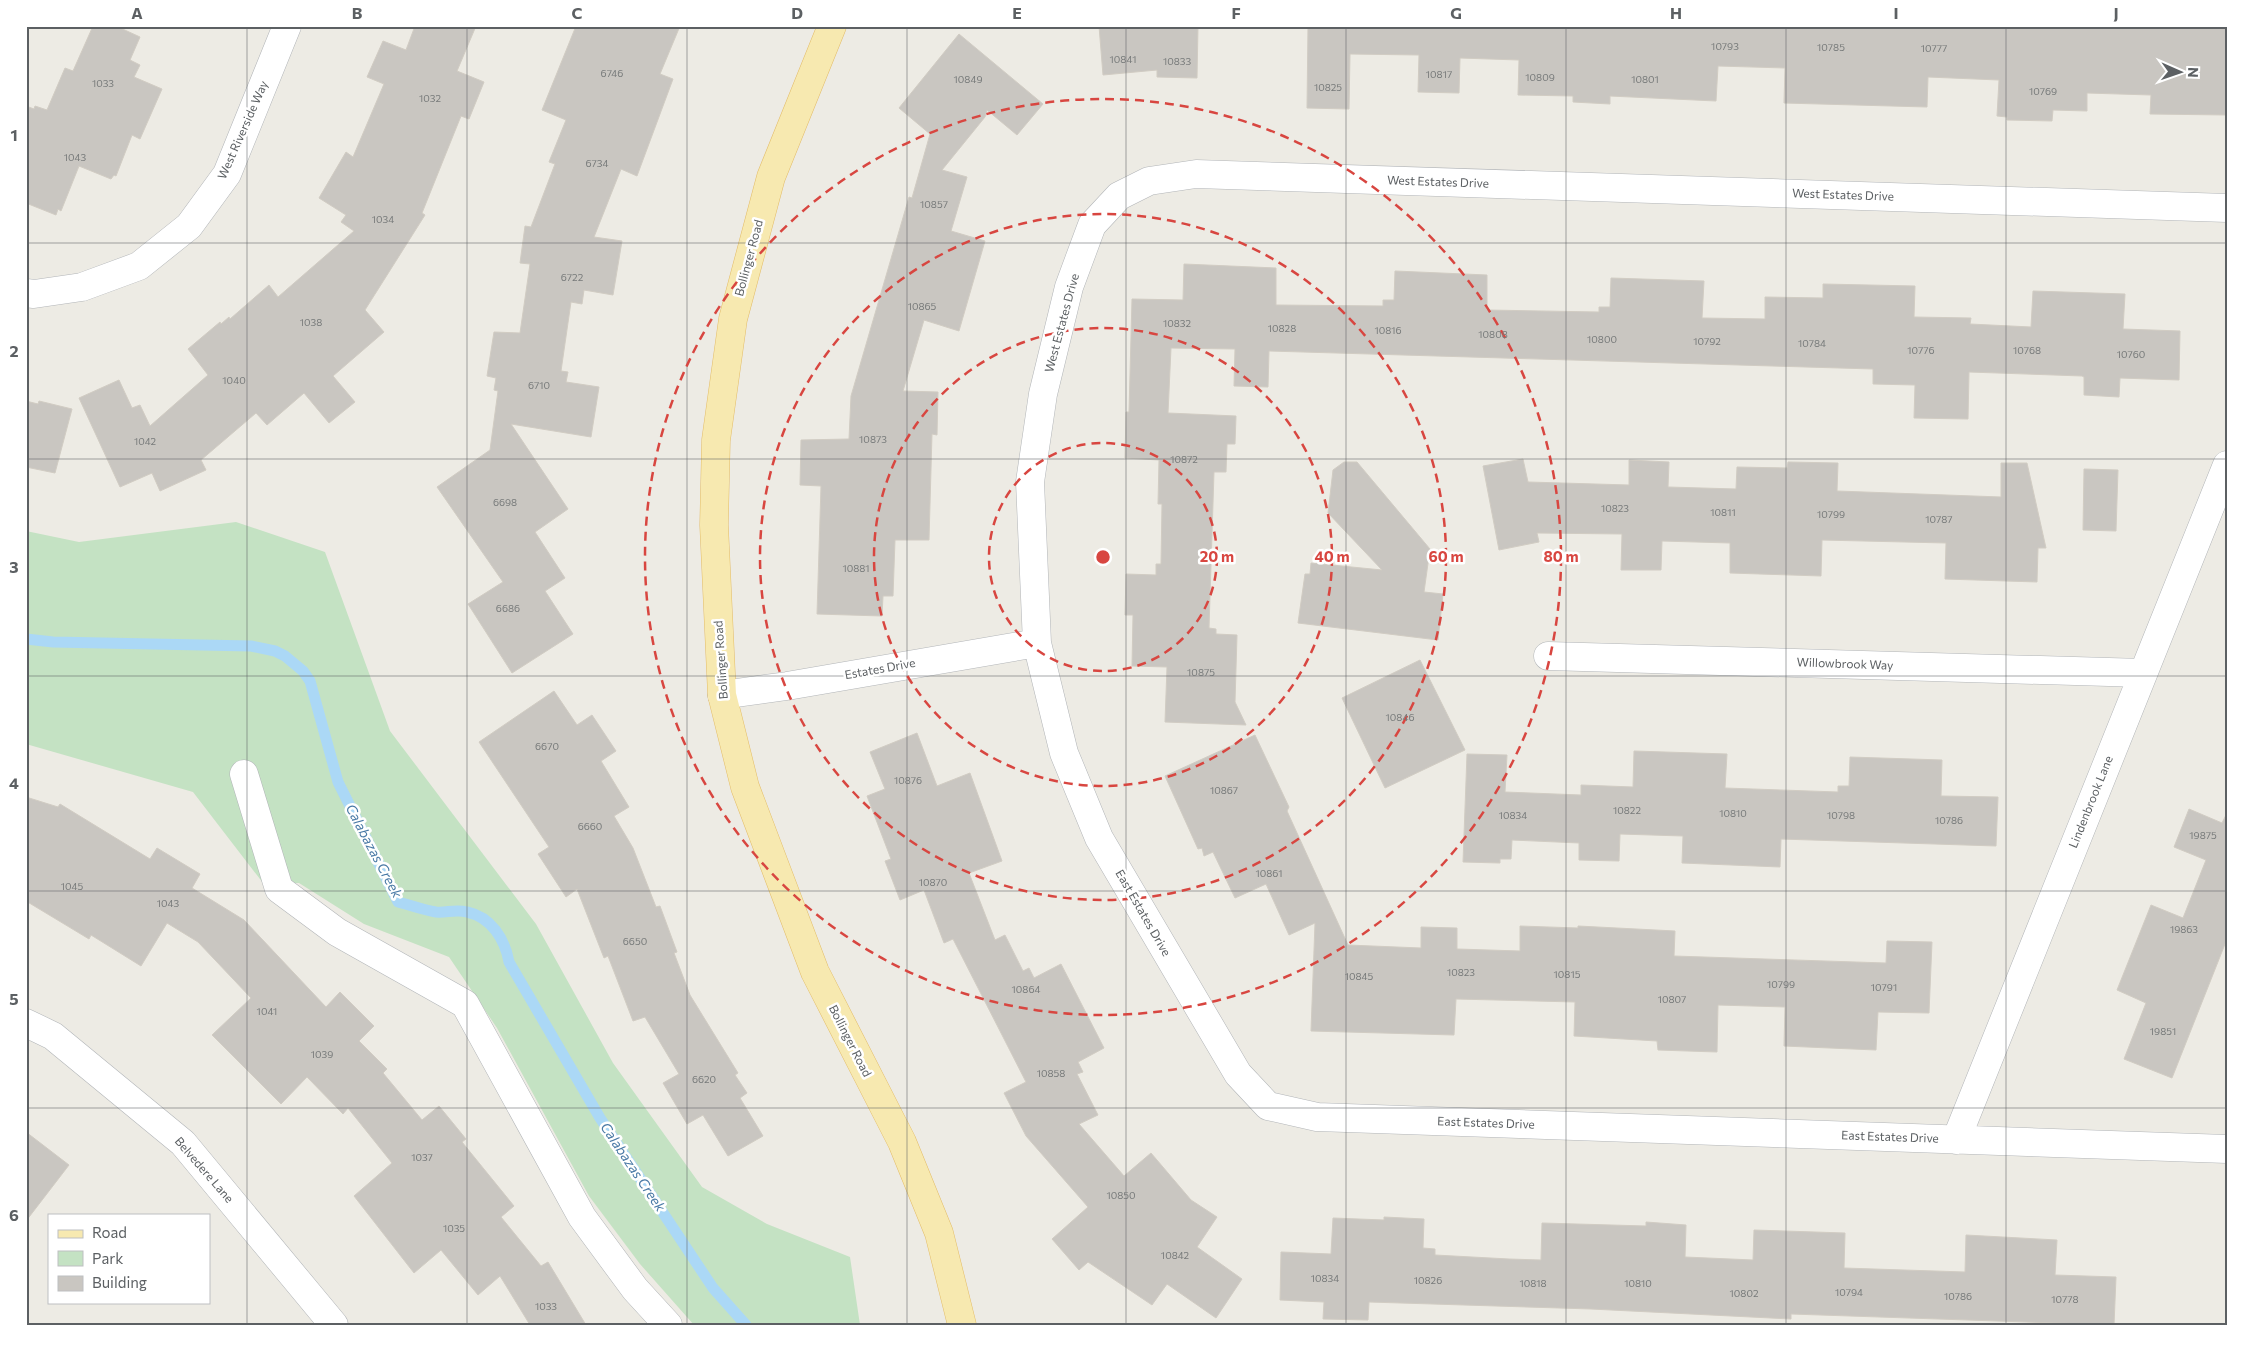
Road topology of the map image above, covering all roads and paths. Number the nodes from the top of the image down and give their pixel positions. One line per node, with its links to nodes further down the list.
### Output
1 (287, 26): 4 (street, West Riverside Way)
2 (832, 26): 9 (main road, Bollinger Road)
3 (2227, 208): 6 (street, West Estates Drive)
4 (26, 293)
5 (2227, 465): 8 (street, Lindenbrook Lane)
6 (1037, 643): 9 (street, Estates Drive); 12 (street, East Estates Drive)
7 (1548, 656): 8 (street, Willowbrook Way)
8 (2142, 673): 12 (street, Lindenbrook Lane)
9 (722, 694): 16 (main road, Bollinger Road)
10 (244, 774): 15 (street)
11 (26, 1023): 14 (street, Belvedere Lane)
12 (1956, 1140): 13 (street, East Estates Drive)
13 (2227, 1149)
14 (334, 1325)
15 (668, 1325)
16 (962, 1325)

